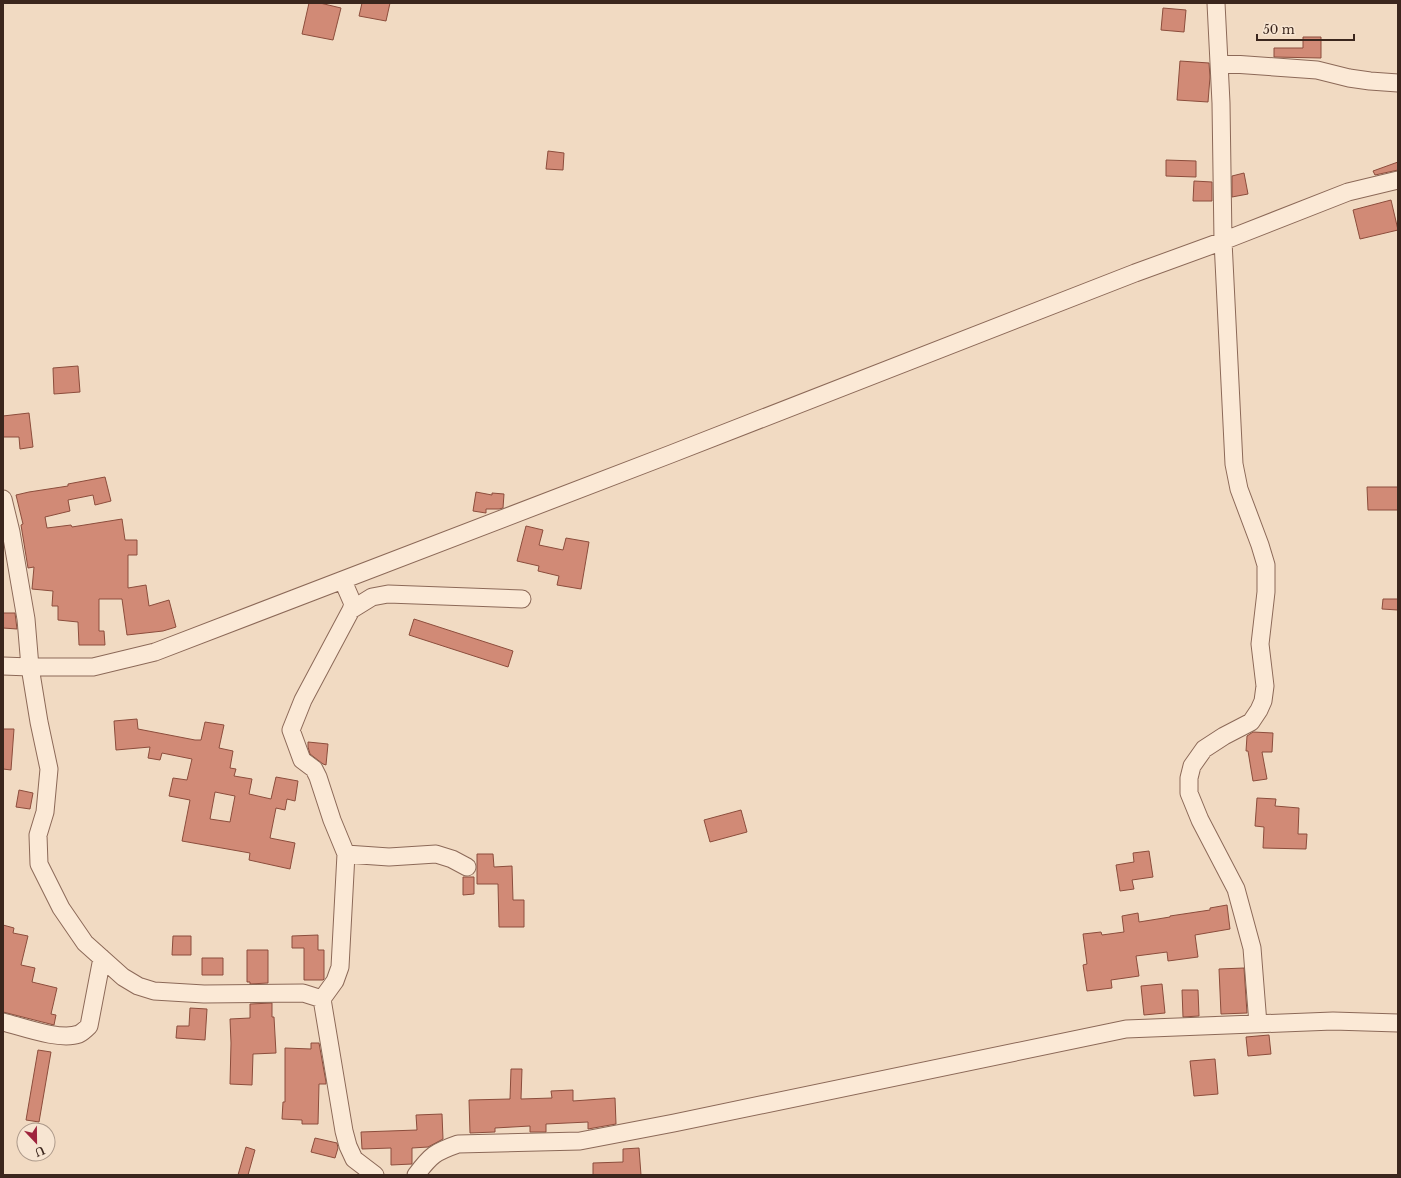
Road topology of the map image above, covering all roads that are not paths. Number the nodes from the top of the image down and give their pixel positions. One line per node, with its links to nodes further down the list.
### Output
1 (1216, 3): 2 (street)
2 (1219, 63): 3 (street); 5 (street)
3 (1398, 83)
4 (1398, 180): 5 (street)
5 (1223, 241): 7 (street); 18 (street)
6 (3, 499): 11 (street)
7 (343, 581): 9 (street); 11 (street)
8 (522, 599): 9 (street)
9 (352, 610): 12 (street)
10 (3, 666): 11 (street)
11 (30, 667): 14 (street)
12 (346, 854): 13 (street); 15 (street)
13 (467, 867)
14 (102, 958): 15 (street); 16 (street)
15 (322, 998): 19 (street)
16 (3, 1022)
17 (1398, 1023): 18 (street)
18 (1258, 1024): 20 (street)
19 (375, 1175)
20 (416, 1175)

